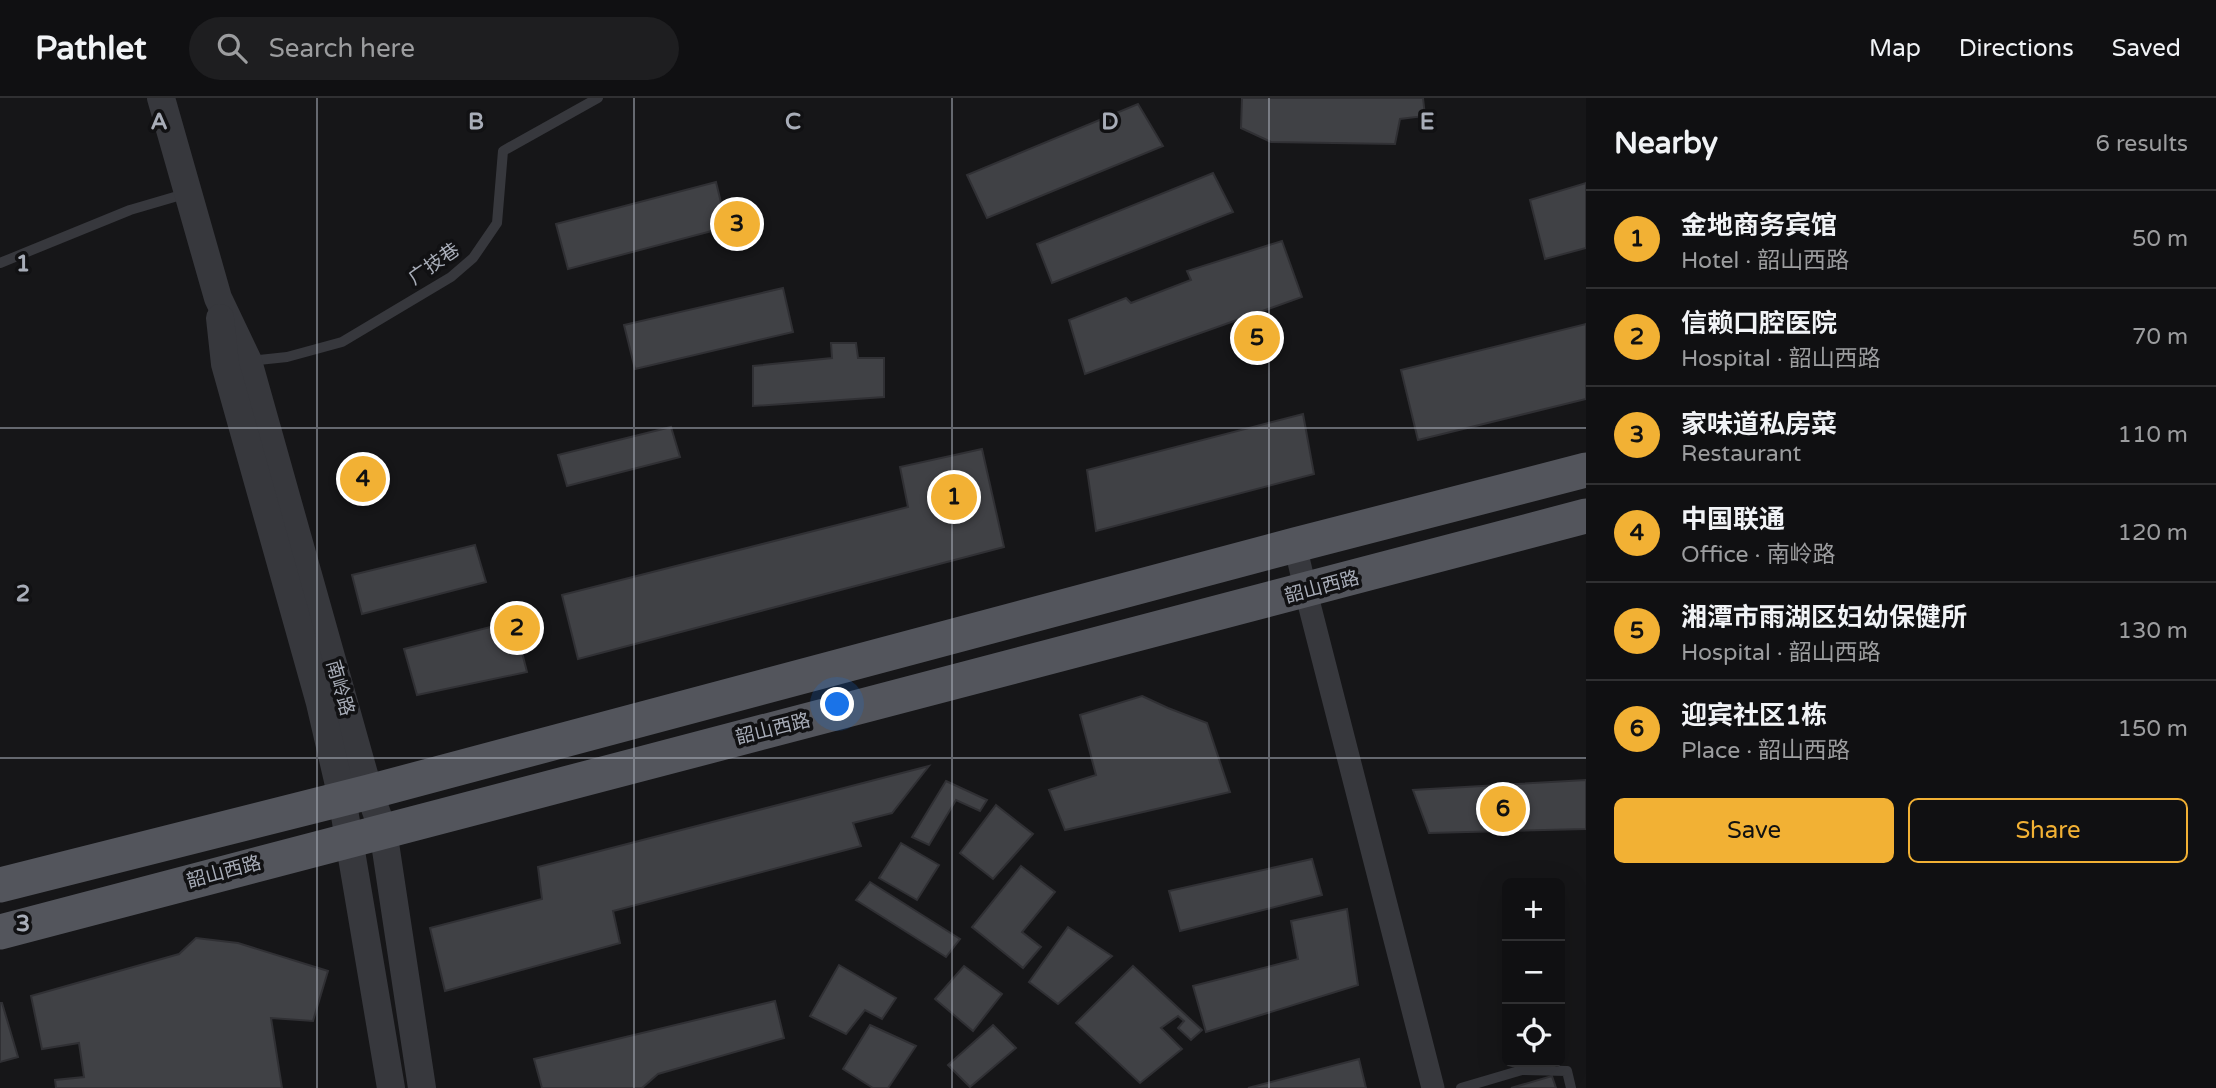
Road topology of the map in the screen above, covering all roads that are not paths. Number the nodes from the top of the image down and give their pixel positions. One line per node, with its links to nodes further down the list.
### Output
1 (161, 98): 3 (street, 南岭路)
2 (598, 98): 6 (lane, 广技巷)
3 (188, 193): 4 (lane); 5 (street, 南岭路)
4 (0, 263)
5 (218, 298): 6 (street, 南岭路); 11 (street, 南岭路)
6 (248, 361): 11 (street, 南岭路)
7 (1586, 470): 9 (main road)
8 (1586, 516): 10 (main road, 韶山西路)
9 (1296, 545): 10 (street); 11 (main road)
10 (1306, 592): 12 (main road, 韶山西路); 17 (street)
11 (355, 795): 12 (street, 南岭路); 13 (main road)
12 (367, 834): 14 (main road, 韶山西路); 15 (street, 南岭路); 16 (street, 南岭路)
13 (0, 885)
14 (0, 932)
15 (391, 1088)
16 (422, 1088)
17 (1433, 1088)
18 (1461, 1088): 19 (lane)
19 (1571, 1088)

